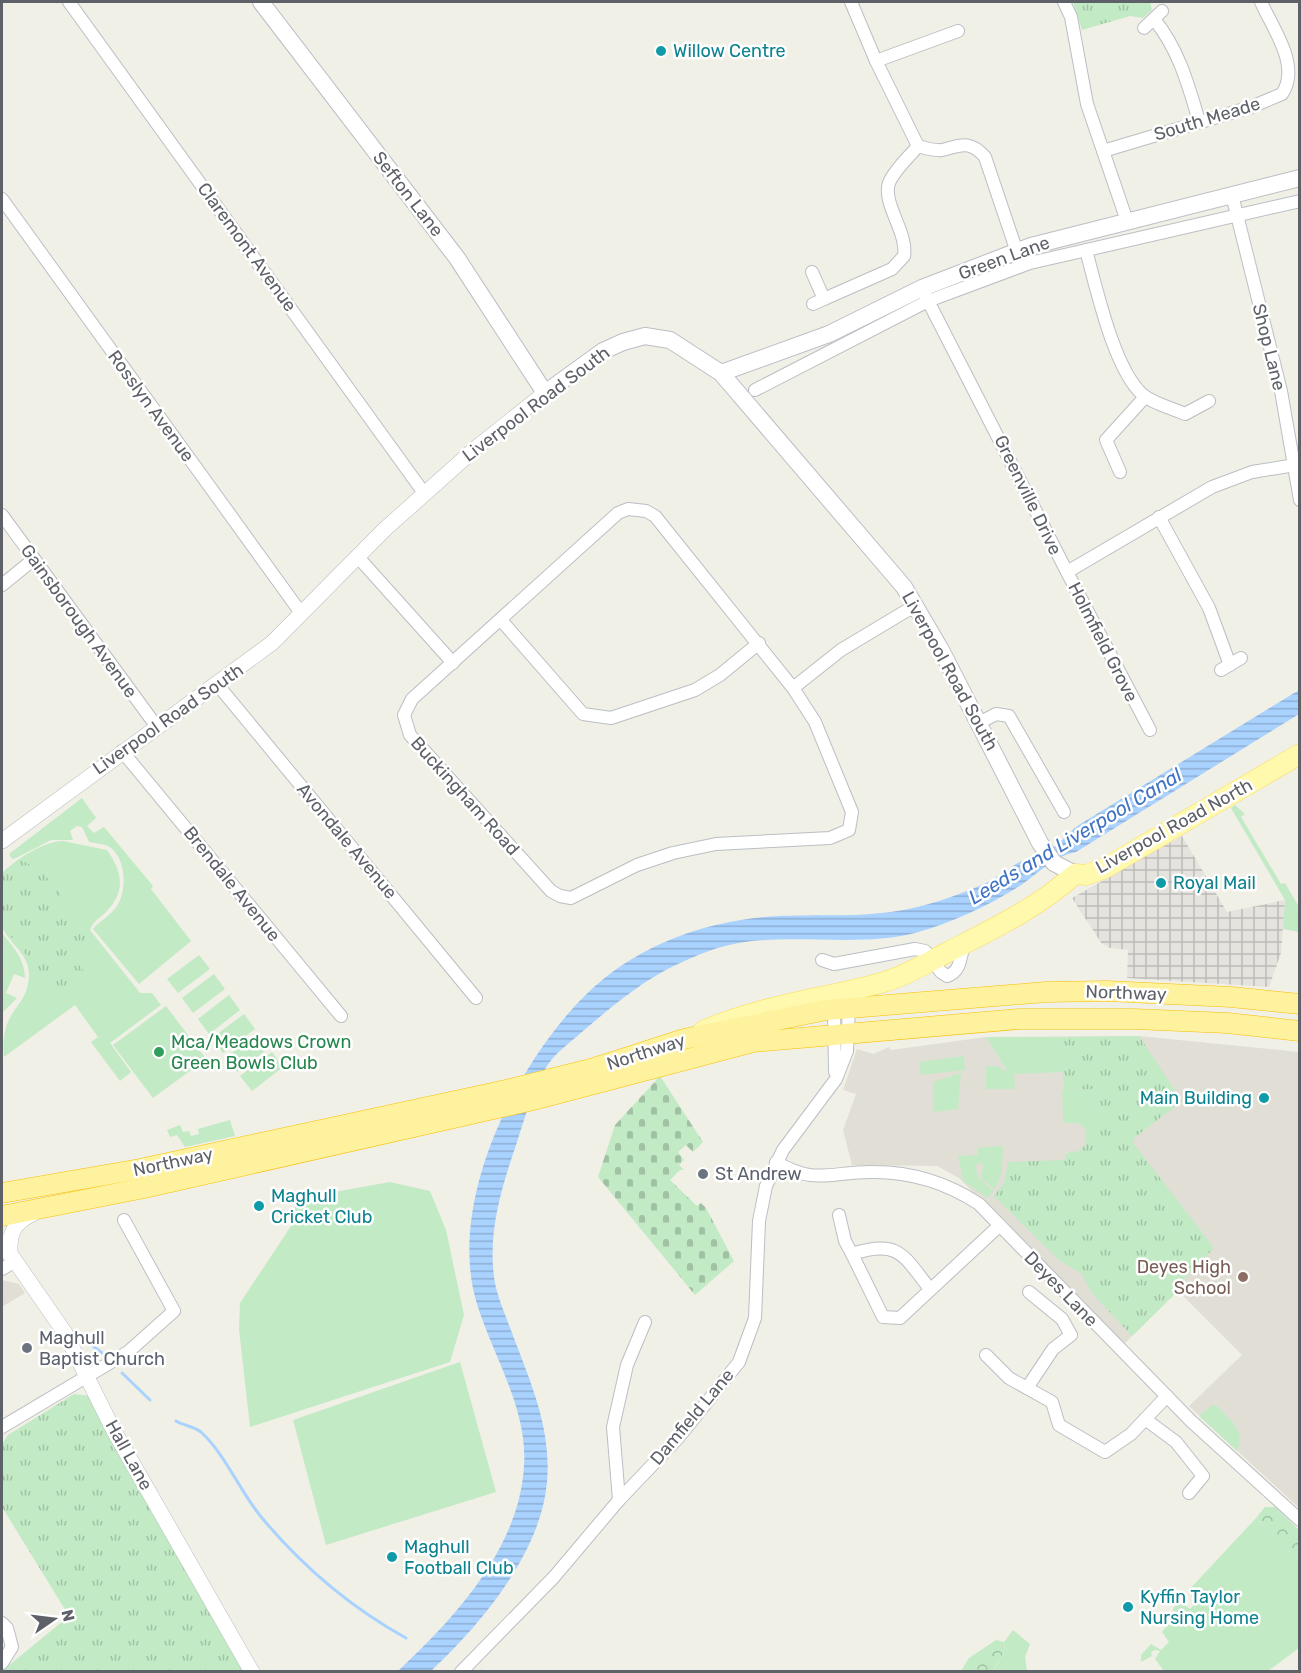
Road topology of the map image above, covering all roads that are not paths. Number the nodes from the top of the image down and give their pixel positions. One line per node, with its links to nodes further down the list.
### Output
1 (69, 2): 30 (street, Claremont Avenue)
2 (261, 2): 24 (main road, Sefton Lane)
3 (851, 2): 8 (street)
4 (1064, 2): 11 (street)
5 (1260, 2): 9 (street, South Meade)
6 (1144, 28): 9 (street)
7 (958, 31): 8 (street)
8 (876, 61): 10 (street)
9 (1199, 121): 11 (street, South Meade)
10 (918, 146): 19 (street); 20 (street)
11 (1103, 151): 17 (street)
12 (1299, 178): 13 (main road, Green Lane)
13 (1232, 195): 16 (street, Shop Lane); 17 (main road, Green Lane)
14 (2, 199): 39 (street, Rosslyn Avenue)
15 (1299, 201): 16 (street)
16 (1236, 215): 18 (street); 27 (street, Shop Lane)
17 (1127, 222): 19 (main road, Green Lane)
18 (1086, 250): 21 (street); 25 (street)
19 (1017, 252): 21 (main road, Green Lane)
20 (812, 272)
21 (925, 295): 22 (main road, Green Lane); 23 (street); 36 (street, Greenville Drive)
22 (721, 373): 24 (main road, Liverpool Road South); 38 (main road, Liverpool Road South)
23 (755, 390)
24 (545, 393): 30 (street, Liverpool Road South)
25 (1145, 397): 26 (street); 29 (street)
26 (1209, 401)
27 (1294, 436): 28 (street, Shop Lane)
28 (1295, 465): 31 (street, Shop Lane); 33 (street, Greenville Drive)
29 (1120, 472)
30 (424, 493): 34 (street, Liverpool Road South)
31 (1299, 500)
32 (2, 515): 35 (street, Gainsborough Avenue)
33 (1159, 518): 36 (street, Greenville Drive); 42 (street)
34 (357, 556): 39 (street, Liverpool Road South); 43 (street)
35 (34, 560): 37 (street); 47 (street, Gainsborough Avenue)
36 (1067, 572): 48 (street, Holmfield Grove)
37 (2, 585)
38 (916, 605): 45 (street); 46 (main road, Liverpool Road South)
39 (301, 613): 44 (street, Liverpool Road South)
40 (501, 620): 41 (street); 41 (street, Buckingham Road); 43 (street, Buckingham Road)
41 (759, 643): 45 (street, Buckingham Road)
42 (1242, 658)
43 (453, 663): 45 (street, Buckingham Road)
44 (217, 684): 47 (street, Liverpool Road South); 56 (street, Avondale Avenue)
45 (793, 688)
46 (979, 723): 51 (street); 53 (main road, Liverpool Road South)
47 (157, 726): 49 (street, Liverpool Road South)
48 (1150, 730)
49 (122, 751): 52 (street, Liverpool Road South); 58 (street, Brendale Avenue)
50 (1299, 754): 53 (main road, Liverpool Road North)
51 (1064, 812)
52 (2, 841)
53 (1075, 874): 55 (main road, Liverpool Road North)
54 (822, 960): 55 (street)
55 (933, 960): 61 (main road, Liverpool Road North)
56 (476, 998)
57 (1299, 1004): 59 (highway, Northway)
58 (341, 1016)
59 (841, 1021): 60 (highway, Northway); 61 (highway, Northway); 62 (highway, Northway); 64 (street, Damfield Lane)
60 (1299, 1031)
61 (684, 1039): 62 (highway, Northway)
62 (537, 1091): 63 (highway, Northway)
63 (502, 1099): 65 (highway, Northway); 66 (highway, Northway)
64 (776, 1162): 70 (street, Deyes Lane); 83 (street, Damfield Lane)
65 (2, 1193)
66 (44, 1208): 68 (highway, Northway); 72 (street)
67 (839, 1215): 71 (street)
68 (2, 1216)
69 (124, 1221): 77 (street)
70 (999, 1226): 73 (street); 79 (street, Deyes Lane)
71 (852, 1254): 73 (street); 73 (street)
72 (7, 1257): 77 (street, Hall Lane)
73 (930, 1289)
74 (1029, 1292): 78 (street)
75 (645, 1322): 83 (street)
76 (986, 1355): 78 (street)
77 (87, 1374): 81 (street); 87 (street, Hall Lane)
78 (1027, 1388): 80 (street)
79 (1167, 1396): 80 (street); 84 (street, Deyes Lane)
80 (1144, 1419): 82 (street)
81 (2, 1427)
82 (1189, 1493)
83 (619, 1500): 88 (street, Damfield Lane)
84 (1299, 1520)
85 (2, 1623): 86 (street)
86 (2, 1663)
87 (252, 1671)
88 (461, 1671)

